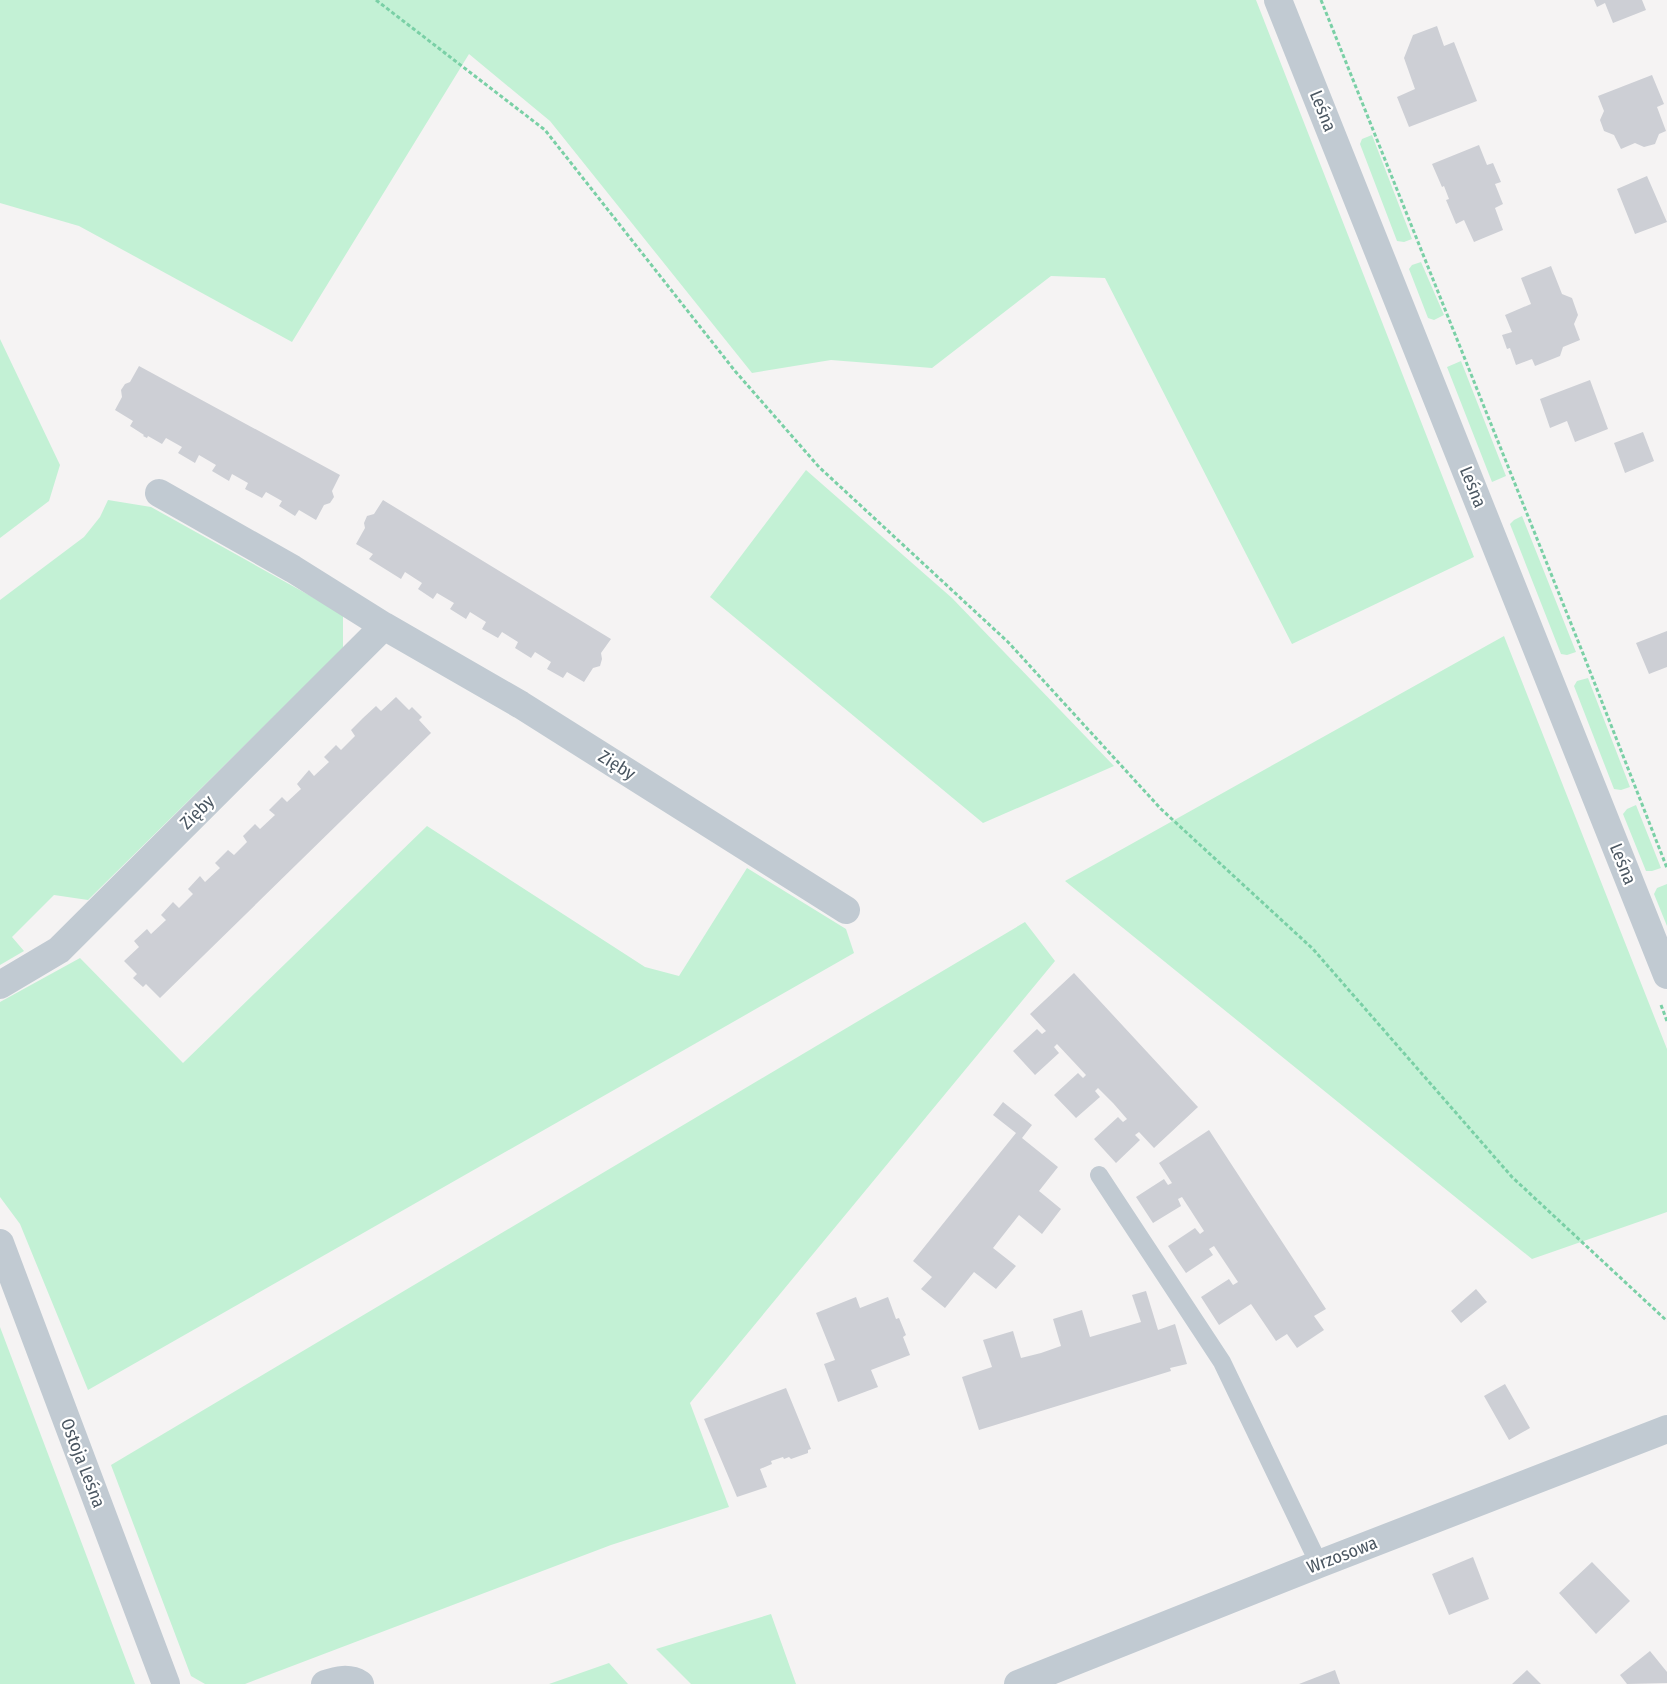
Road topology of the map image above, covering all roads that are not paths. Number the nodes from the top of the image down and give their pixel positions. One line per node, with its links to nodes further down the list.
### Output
1 (1278, 0): 5 (street, Leśna)
2 (159, 493): 3 (street, Zięby)
3 (384, 626): 4 (street, Zięby); 6 (street, Zięby)
4 (846, 910)
5 (1667, 975)
6 (0, 985)
7 (1099, 1175): 10 (lane)
8 (0, 1243): 11 (street, Ostoja Leśna)
9 (1667, 1429): 10 (street, Wrzosowa)
10 (1319, 1564): 14 (street, Wrzosowa)
11 (166, 1684)
12 (325, 1684): 13 (street)
13 (360, 1684)
14 (1018, 1684)

